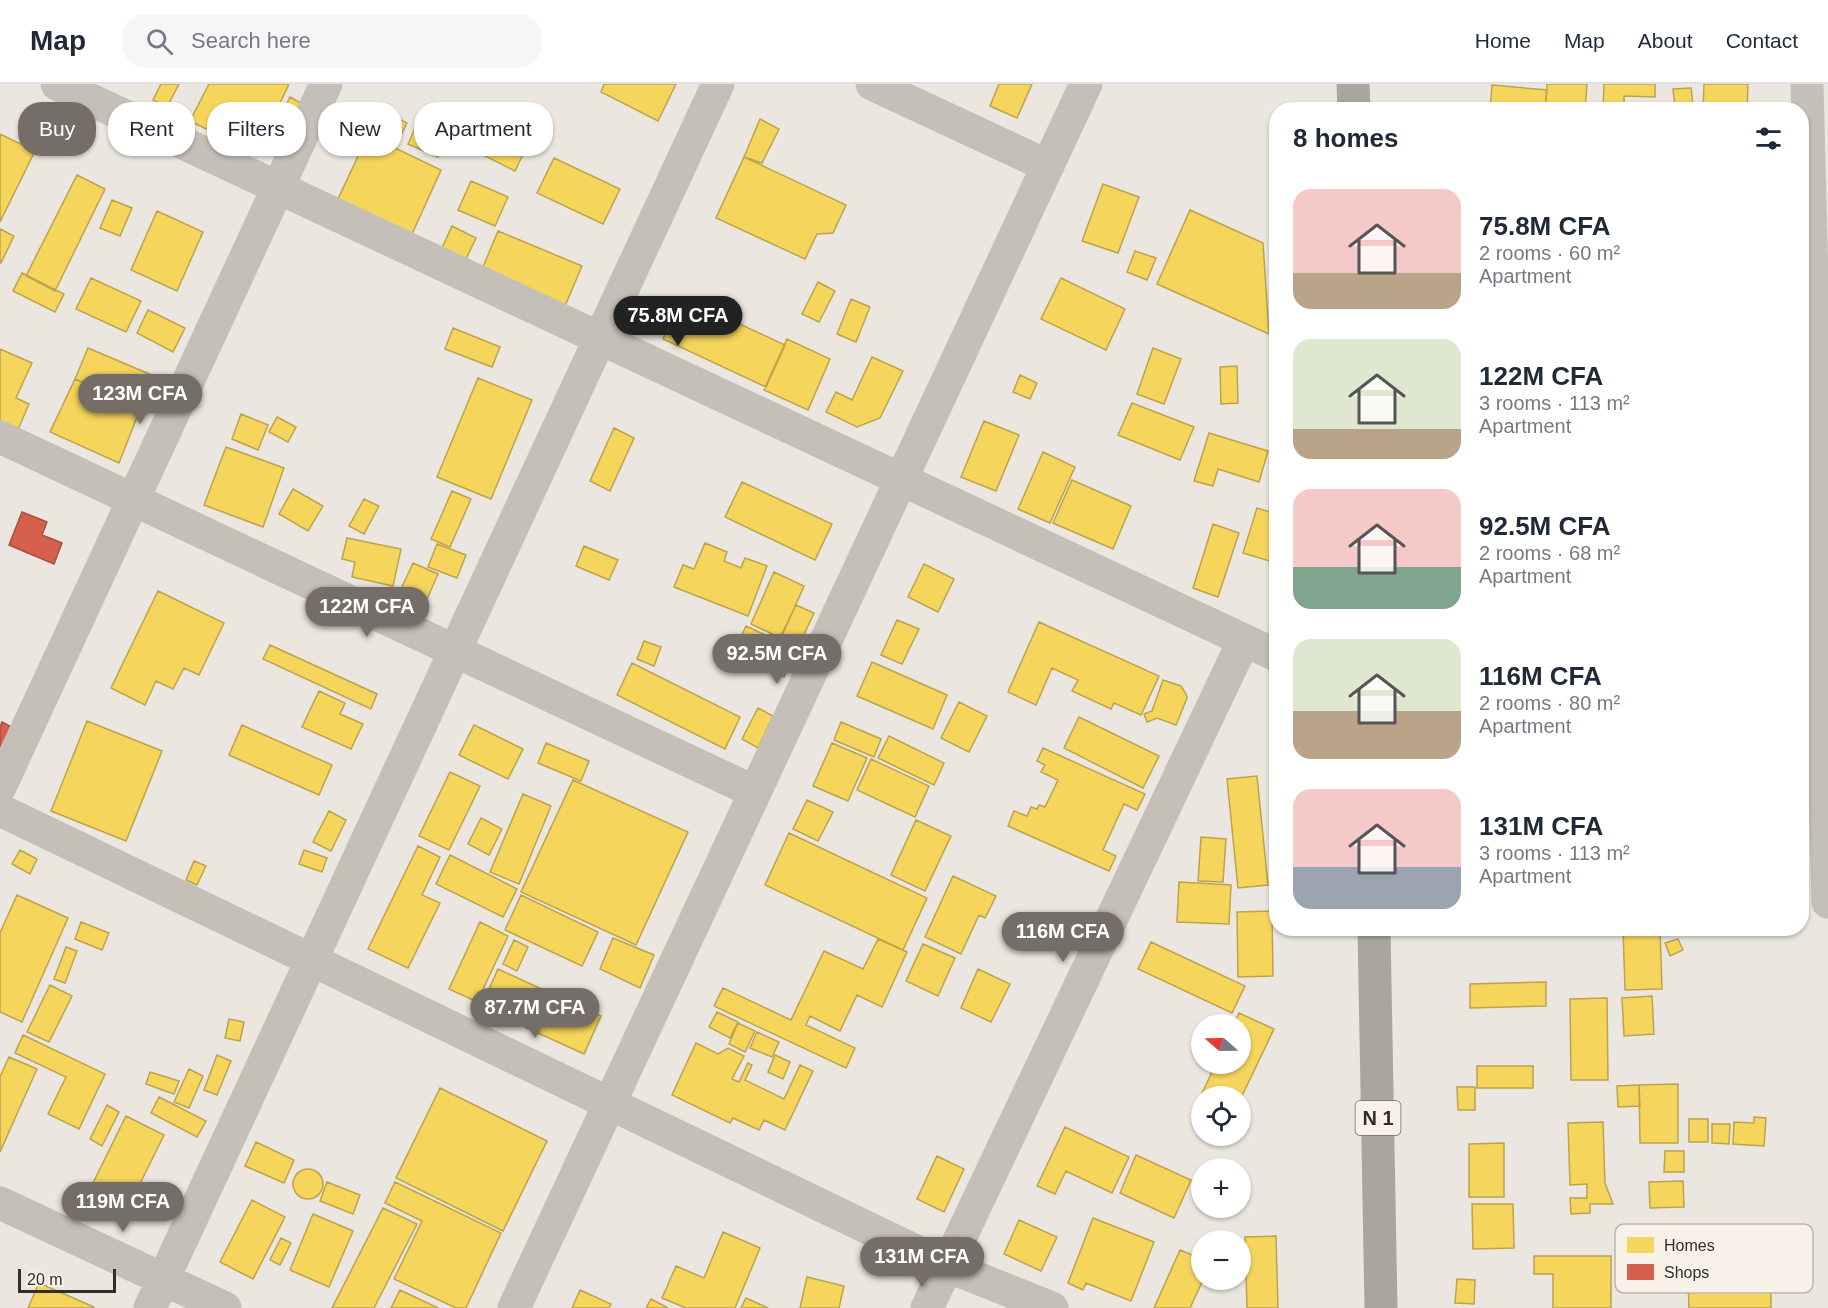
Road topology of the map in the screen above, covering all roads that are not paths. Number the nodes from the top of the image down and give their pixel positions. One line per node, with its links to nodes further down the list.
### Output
1 (57, 84): 11 (street)
2 (326, 84): 11 (street)
3 (718, 84): 13 (street)
4 (872, 84): 10 (street)
5 (1086, 84): 10 (street)
6 (1353, 84): 8 (highway)
7 (1807, 84): 9 (street)
8 (1354, 102)
9 (1807, 102)
10 (1048, 166): 15 (street)
11 (278, 187): 13 (street); 16 (street)
12 (1809, 206): 20 (street)
13 (600, 339): 15 (street); 18 (street)
14 (0, 438): 16 (street)
15 (901, 479): 17 (street); 22 (street)
16 (134, 500): 18 (street); 21 (street)
17 (1244, 640): 19 (street); 29 (street)
18 (455, 651): 22 (street); 26 (street)
19 (1269, 652)
20 (1817, 692): 24 (street)
21 (0, 787)
22 (755, 792): 27 (street)
23 (0, 810): 26 (street)
24 (1828, 902)
25 (1374, 936): 36 (highway, N 1)
26 (311, 960): 27 (street); 30 (street)
27 (610, 1104): 29 (street); 32 (street)
28 (0, 1203): 30 (street)
29 (947, 1266): 33 (street); 34 (street); 35 (street)
30 (157, 1294): 31 (street)
31 (225, 1308)
32 (514, 1308)
33 (927, 1308)
34 (948, 1308)
35 (1052, 1308)
36 (1381, 1308)

